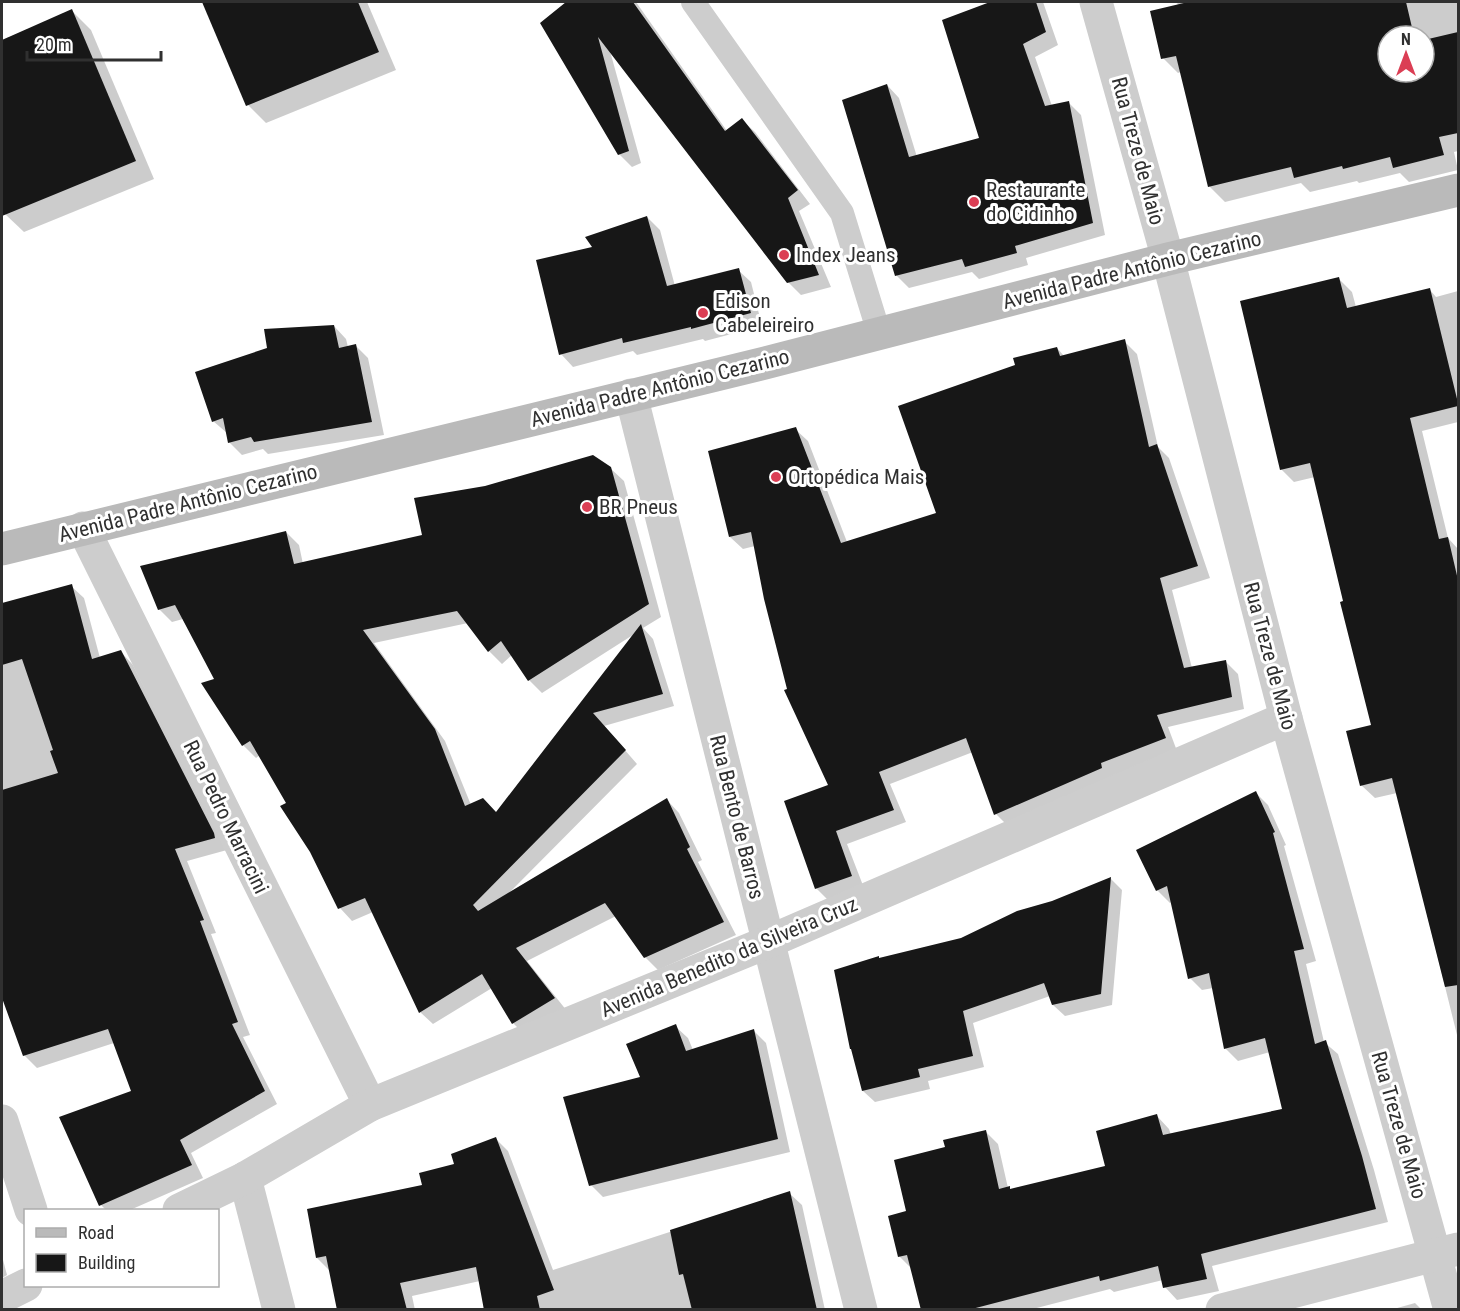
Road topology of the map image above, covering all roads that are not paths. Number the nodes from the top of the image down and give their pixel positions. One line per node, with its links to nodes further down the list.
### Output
1 (693, 2): 5 (lane)
2 (1096, 2): 4 (street, Rua Treze de Maio)
3 (1458, 190): 4 (street, Avenida Padre Antônio Cezarino)
4 (1168, 259): 5 (street, Avenida Padre Antônio Cezarino); 9 (street, Rua Treze de Maio)
5 (879, 333): 6 (street, Avenida Padre Antônio Cezarino)
6 (631, 395): 7 (street, Avenida Padre Antônio Cezarino); 10 (street, Rua Bento de Barros)
7 (83, 528): 8 (street, Avenida Padre Antônio Cezarino); 11 (street, Rua Pedro Marracini)
8 (2, 549)
9 (1286, 718): 10 (street, Avenida Benedito da Silveira Cruz); 16 (street, Rua Treze de Maio)
10 (768, 942): 11 (street, Avenida Benedito da Silveira Cruz); 20 (street, Rua Bento de Barros)
11 (370, 1106): 13 (street, Avenida Benedito da Silveira Cruz)
12 (2, 1121): 14 (street)
13 (245, 1178): 15 (street, Avenida Benedito da Silveira Cruz); 19 (street)
14 (31, 1209)
15 (181, 1209)
16 (1447, 1252): 21 (street); 22 (street, Rua Treze de Maio)
17 (24, 1286): 18 (street)
18 (2, 1297)
19 (279, 1310)
20 (861, 1310)
21 (1221, 1310)
22 (1450, 1310)

